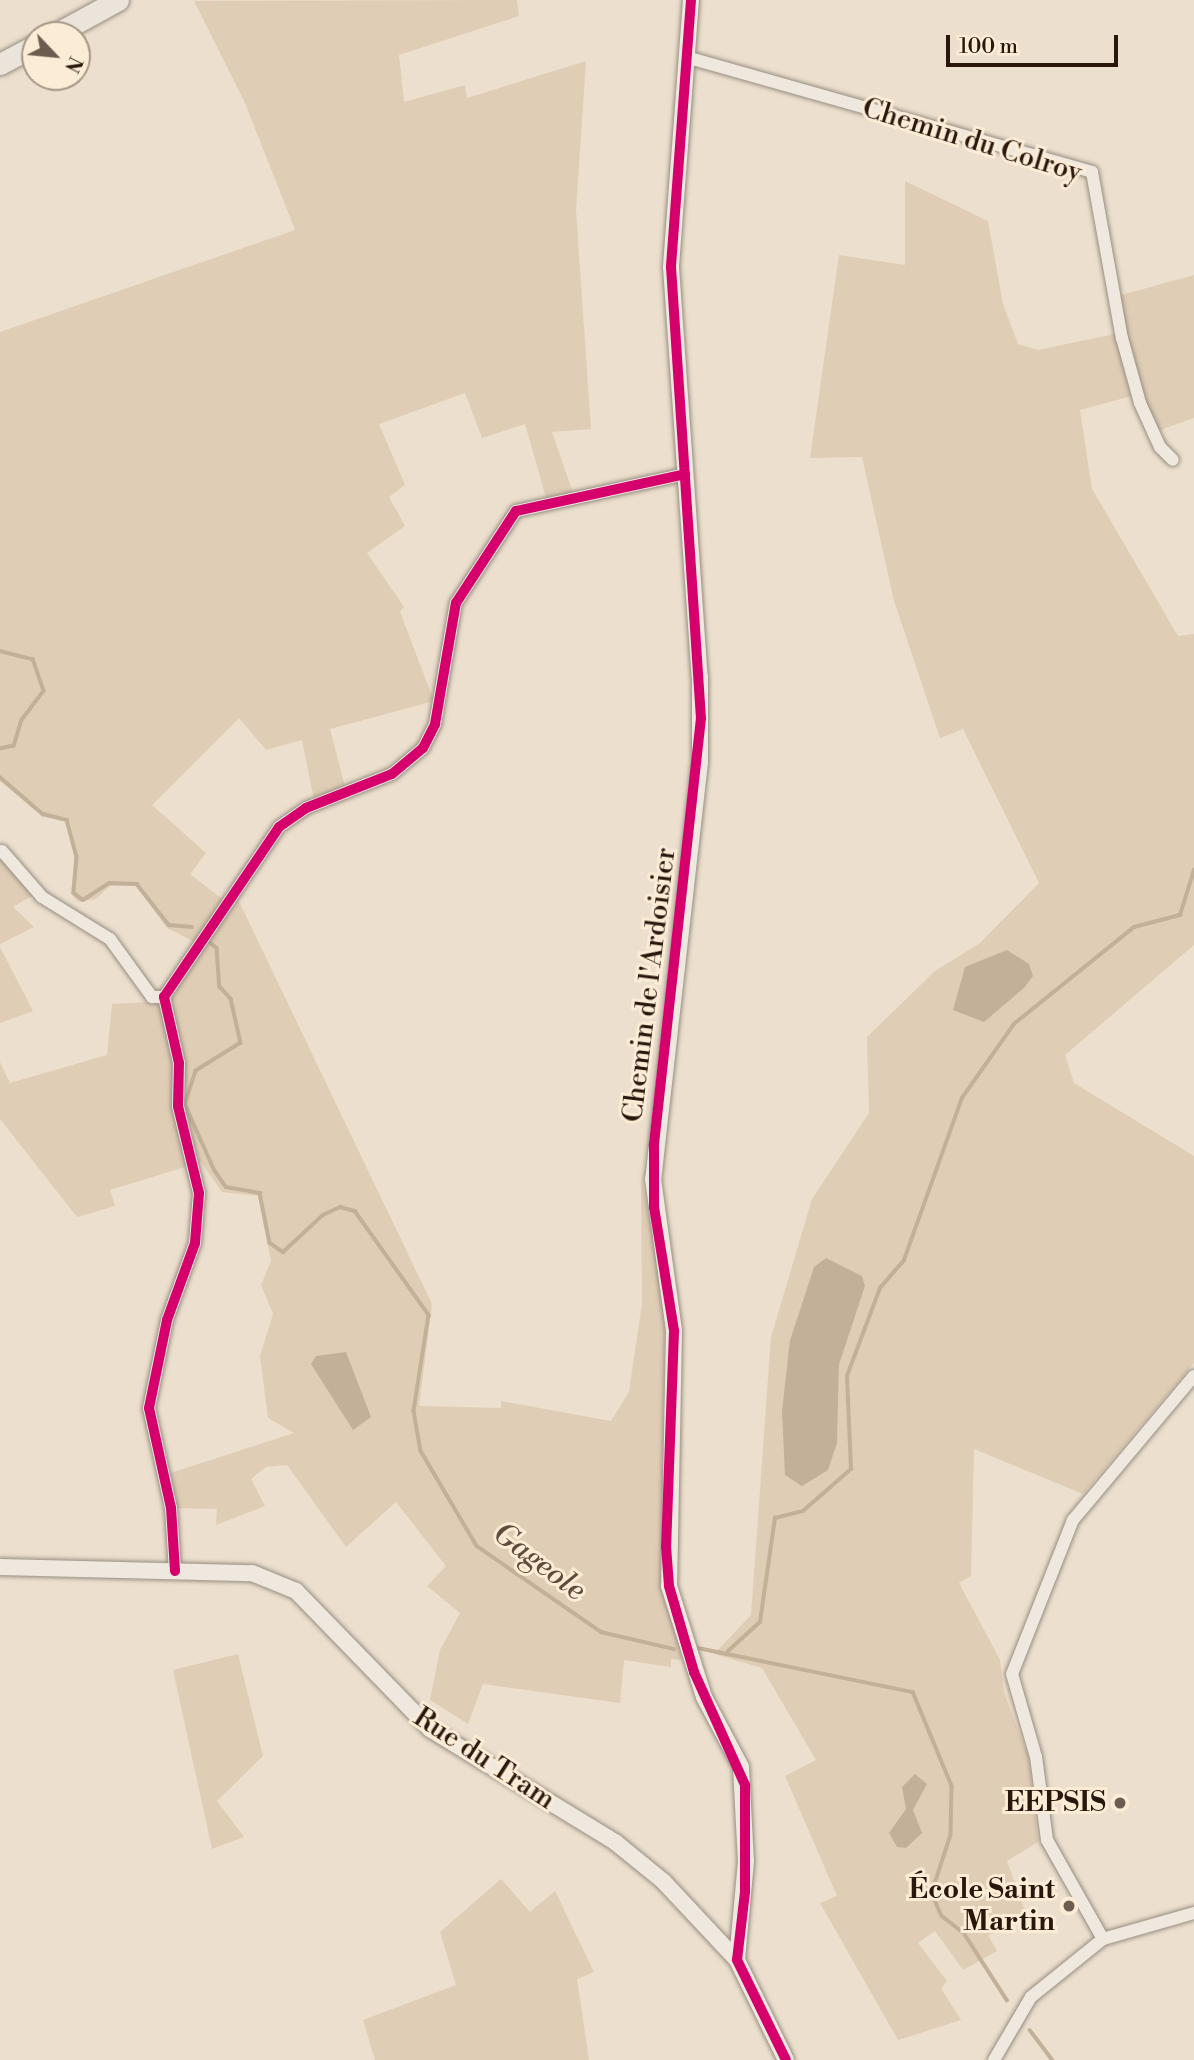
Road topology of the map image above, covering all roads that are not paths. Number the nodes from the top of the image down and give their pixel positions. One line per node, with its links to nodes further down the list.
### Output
1 (118, 0): 3 (main road)
2 (691, 0): 5 (street, Chemin de l'Ardoisier)
3 (80, 21)
4 (21, 53): 6 (main road)
5 (686, 57): 7 (street, Chemin du Colroy); 8 (street, Chemin de l'Ardoisier)
6 (0, 64)
7 (1173, 460)
8 (685, 474): 10 (street); 16 (street, Chemin de l'Ardoisier)
9 (2, 852): 10 (street)
10 (164, 997): 13 (street)
11 (1194, 1376): 15 (street)
12 (0, 1567): 13 (street, Rue du Tram)
13 (175, 1571): 16 (street, Rue du Tram)
14 (1194, 1913): 15 (street)
15 (1103, 1939): 18 (street)
16 (737, 1960): 17 (street, Rue du Tram)
17 (786, 2060)
18 (994, 2060)

